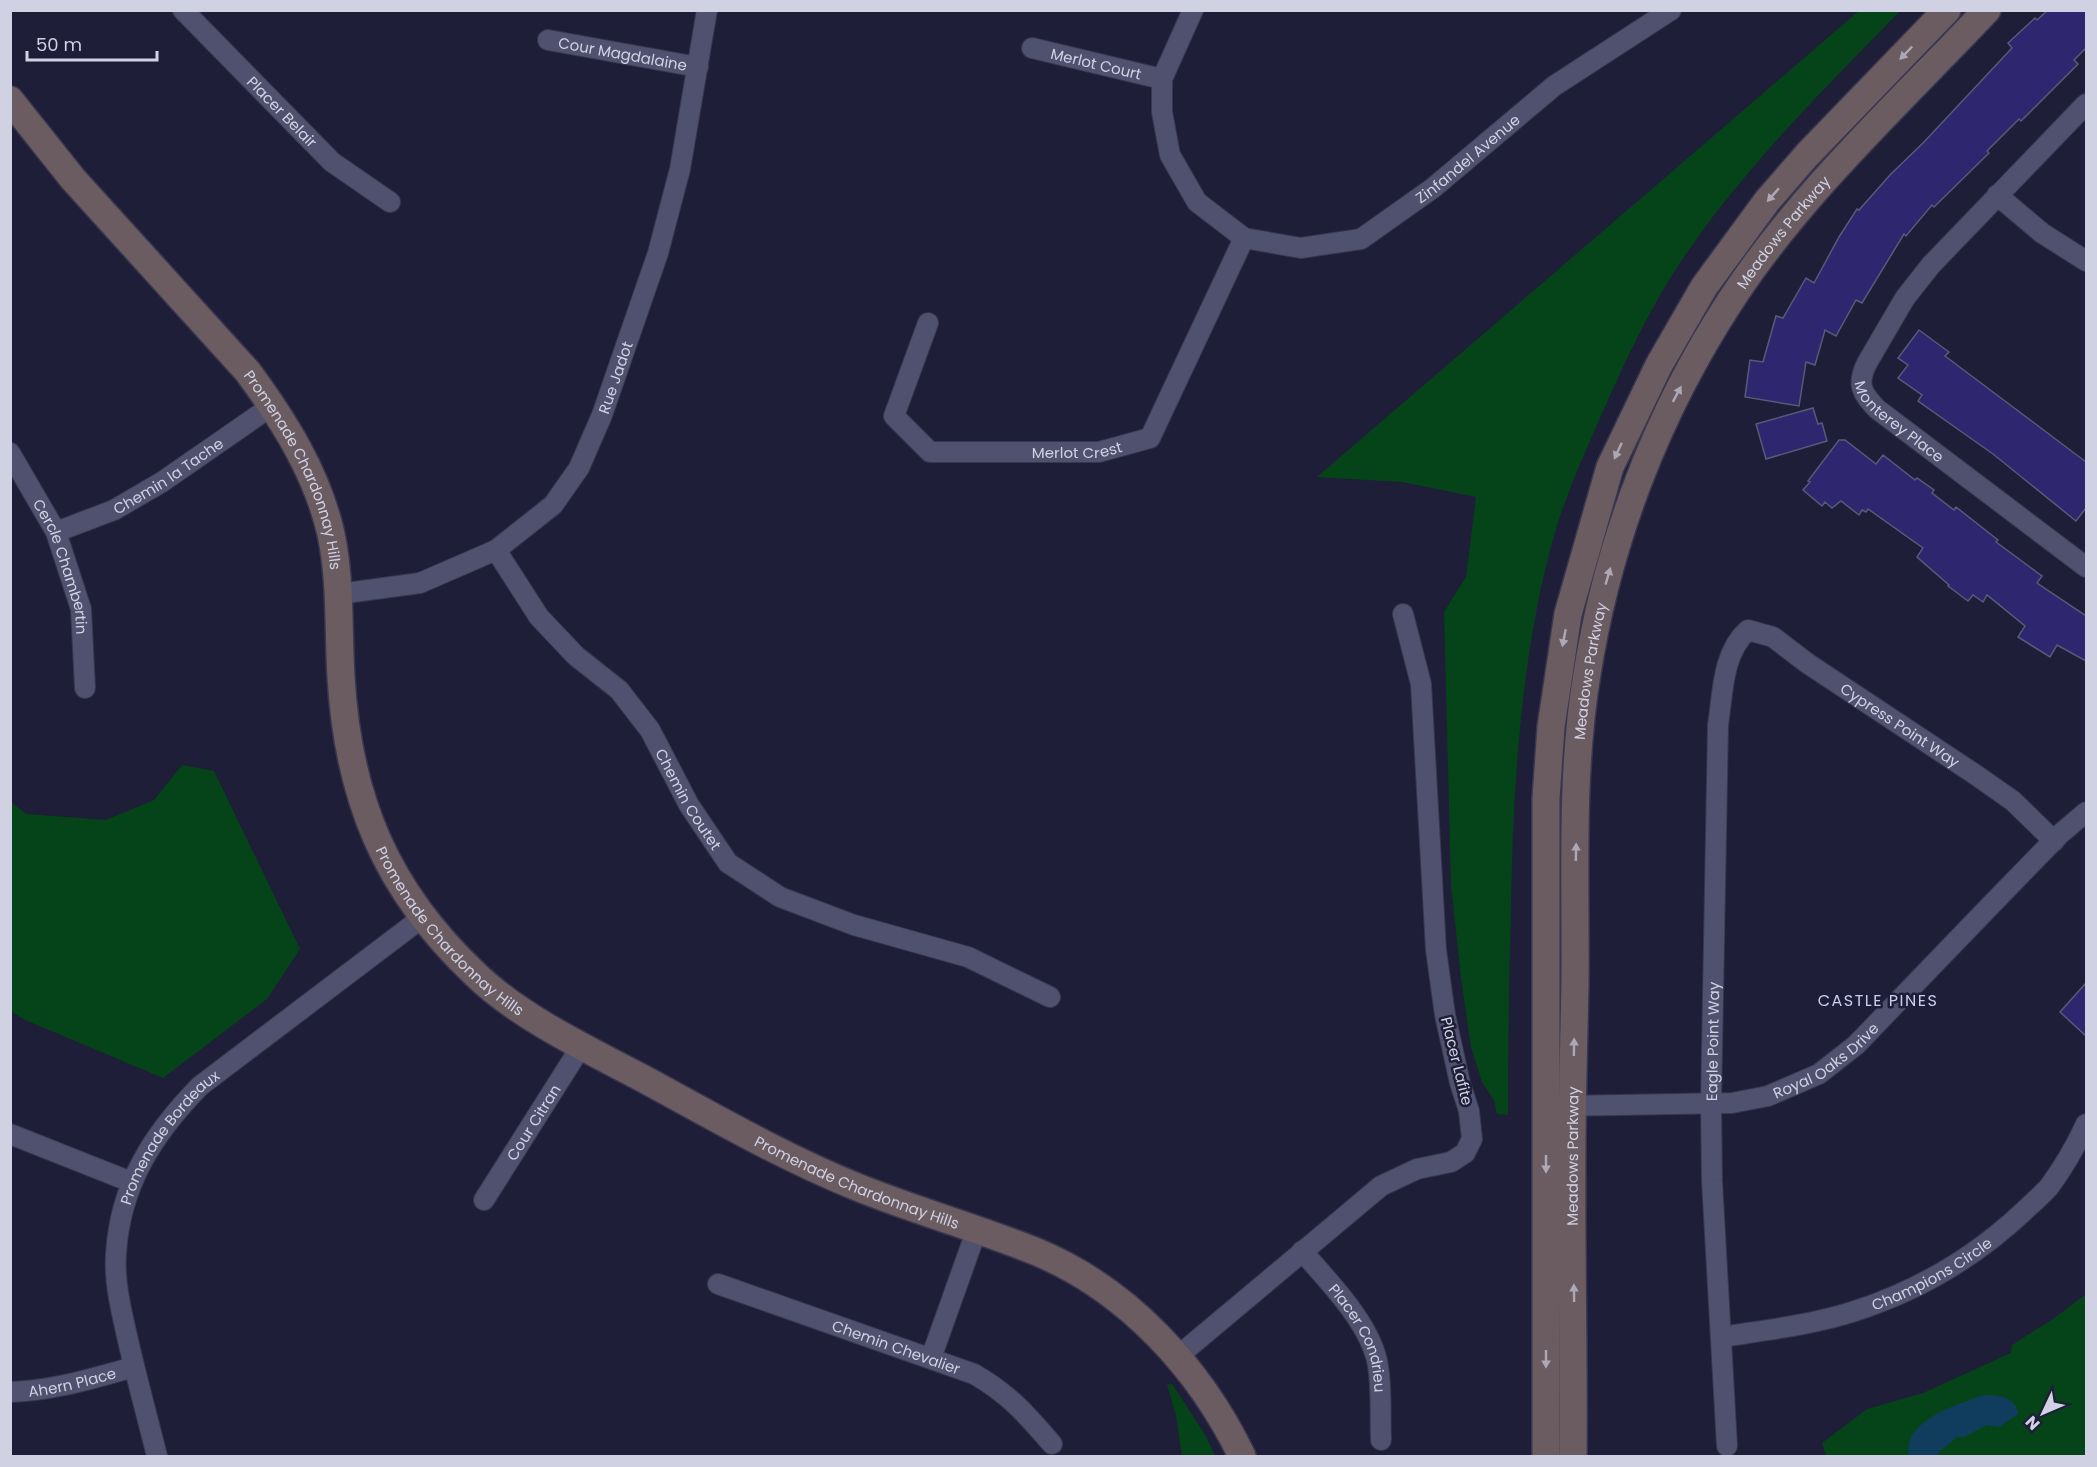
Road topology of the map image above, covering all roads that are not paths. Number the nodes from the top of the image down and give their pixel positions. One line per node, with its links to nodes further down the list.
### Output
1 (183, 10): 14 (street, Placer Belair)
2 (706, 10): 9 (street, Rue Jadot)
3 (1193, 10): 10 (street)
4 (1671, 10): 15 (street, Zinfandel Avenue)
5 (1947, 10): 33 (main road, Meadows Parkway, one-way to 33)
6 (1987, 10): 34 (main road, Meadows Parkway, one-way to 6)
7 (548, 40): 9 (street, Cour Magdalaine)
8 (1032, 48): 10 (street, Merlot Court)
9 (698, 67): 21 (street, Rue Jadot)
10 (1162, 79): 15 (street)
11 (10, 100): 18 (main road, Promenade Chardonnay Hills)
12 (2086, 104): 13 (street, Monterey Place)
13 (1998, 195): 16 (street); 22 (street, Monterey Place)
14 (390, 202)
15 (1244, 238): 17 (street, Merlot Crest)
16 (2086, 261)
17 (928, 323)
18 (273, 405): 20 (street, Chemin la Tache); 23 (main road, Promenade Chardonnay Hills)
19 (10, 453): 20 (street, Cercle Chambertin)
20 (56, 532): 26 (street, Cercle Chambertin)
21 (496, 550): 23 (street, Rue Jadot); 30 (street, Chemin Coutet)
22 (2086, 567)
23 (339, 594): 29 (main road, Promenade Chardonnay Hills)
24 (1403, 614): 40 (street, Placer Lafite)
25 (1738, 638): 28 (street, Cypress Point Way); 32 (street, Eagle Point Way)
26 (85, 688)
27 (2086, 812): 28 (street, Royal Oaks Drive)
28 (2054, 841): 32 (street, Royal Oaks Drive)
29 (423, 917): 31 (main road, Promenade Chardonnay Hills); 37 (street, Promenade Bordeaux)
30 (1050, 997)
31 (582, 1045): 38 (street, Cour Citran); 39 (main road, Promenade Chardonnay Hills)
32 (1711, 1104): 34 (street, Royal Oaks Drive); 42 (street, Eagle Point Way)
33 (1546, 1106): 34 (street, Royal Oaks Drive); 52 (main road, Meadows Parkway, one-way to 52)
34 (1573, 1106): 53 (main road, Meadows Parkway, one-way to 34)
35 (2086, 1124): 42 (street, Champions Circle)
36 (10, 1134): 37 (street)
37 (131, 1182): 45 (street, Promenade Bordeaux)
38 (484, 1200)
39 (977, 1229): 43 (main road, Promenade Chardonnay Hills); 44 (street)
40 (1302, 1251): 43 (street, Placer Lafite); 47 (street, Placer Condrieu)
41 (718, 1284): 44 (street, Chemin Chevalier)
42 (1721, 1337): 49 (street, Eagle Point Way)
43 (1177, 1357): 51 (main road, Promenade Chardonnay Hills)
44 (931, 1358): 48 (street, Chemin Chevalier)
45 (134, 1366): 46 (street, Ahern Place); 50 (street, Promenade Bordeaux)
46 (10, 1392)
47 (1381, 1440)
48 (1052, 1444)
49 (1727, 1446)
50 (157, 1456)
51 (1242, 1456)
52 (1546, 1456)
53 (1573, 1456)

